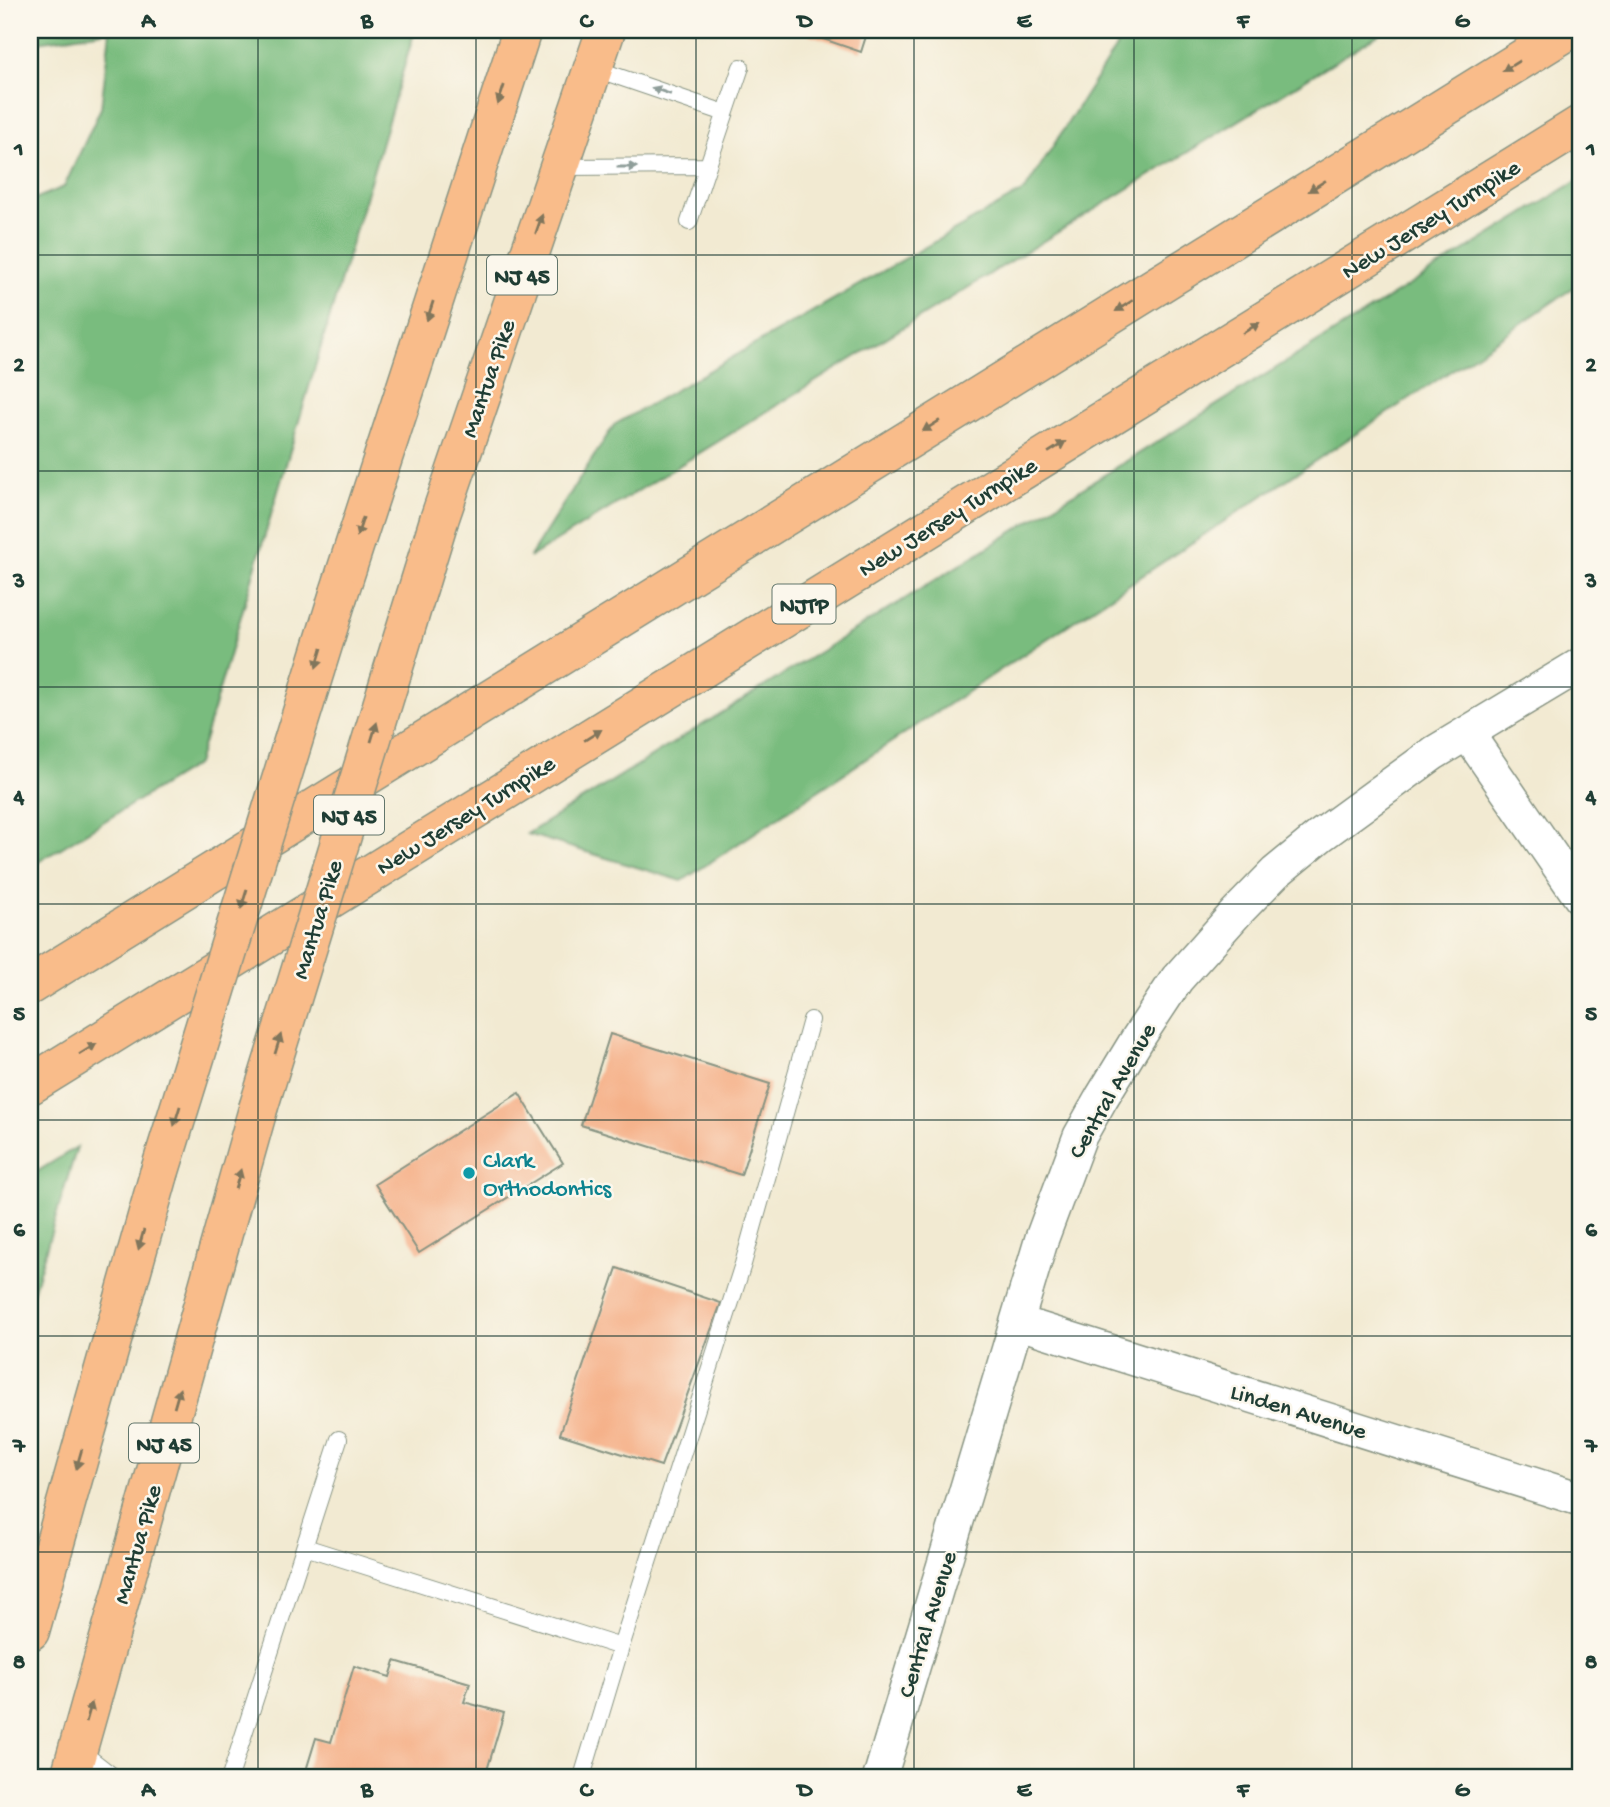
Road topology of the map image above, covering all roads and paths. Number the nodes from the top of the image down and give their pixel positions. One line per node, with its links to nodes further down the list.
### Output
1 (522, 30): 21 (main road, NJ 45, one-way to 21, bridge)
2 (606, 30): 5 (main road, Mantua Pike / NJ 45)
3 (1569, 30): 14 (main road, one-way to 14)
4 (741, 67): 6 (lane)
5 (593, 68): 6 (lane, one-way to 5); 9 (main road, Mantua Pike / NJ 45)
6 (725, 113): 8 (lane)
7 (1580, 125): 16 (main road, New Jersey Turnpike / NJTP, one-way to 7)
8 (707, 166): 9 (lane, one-way to 8); 10 (lane)
9 (559, 167): 23 (main road, Mantua Pike / NJ 45, one-way to 9, bridge)
10 (689, 222)
11 (1580, 665): 12 (street, Central Avenue)
12 (1467, 733): 13 (street); 17 (street, Central Avenue)
13 (1580, 897)
14 (30, 985)
15 (811, 1020): 22 (lane)
16 (30, 1085)
17 (1017, 1322): 19 (street, Linden Avenue); 27 (street, Central Avenue)
18 (339, 1439): 20 (lane)
19 (1580, 1499)
20 (304, 1547): 22 (lane); 25 (lane)
21 (30, 1631)
22 (621, 1647): 26 (lane)
23 (74, 1763): 24 (lane)
24 (114, 1777)
25 (230, 1777)
26 (582, 1777)
27 (880, 1777)

